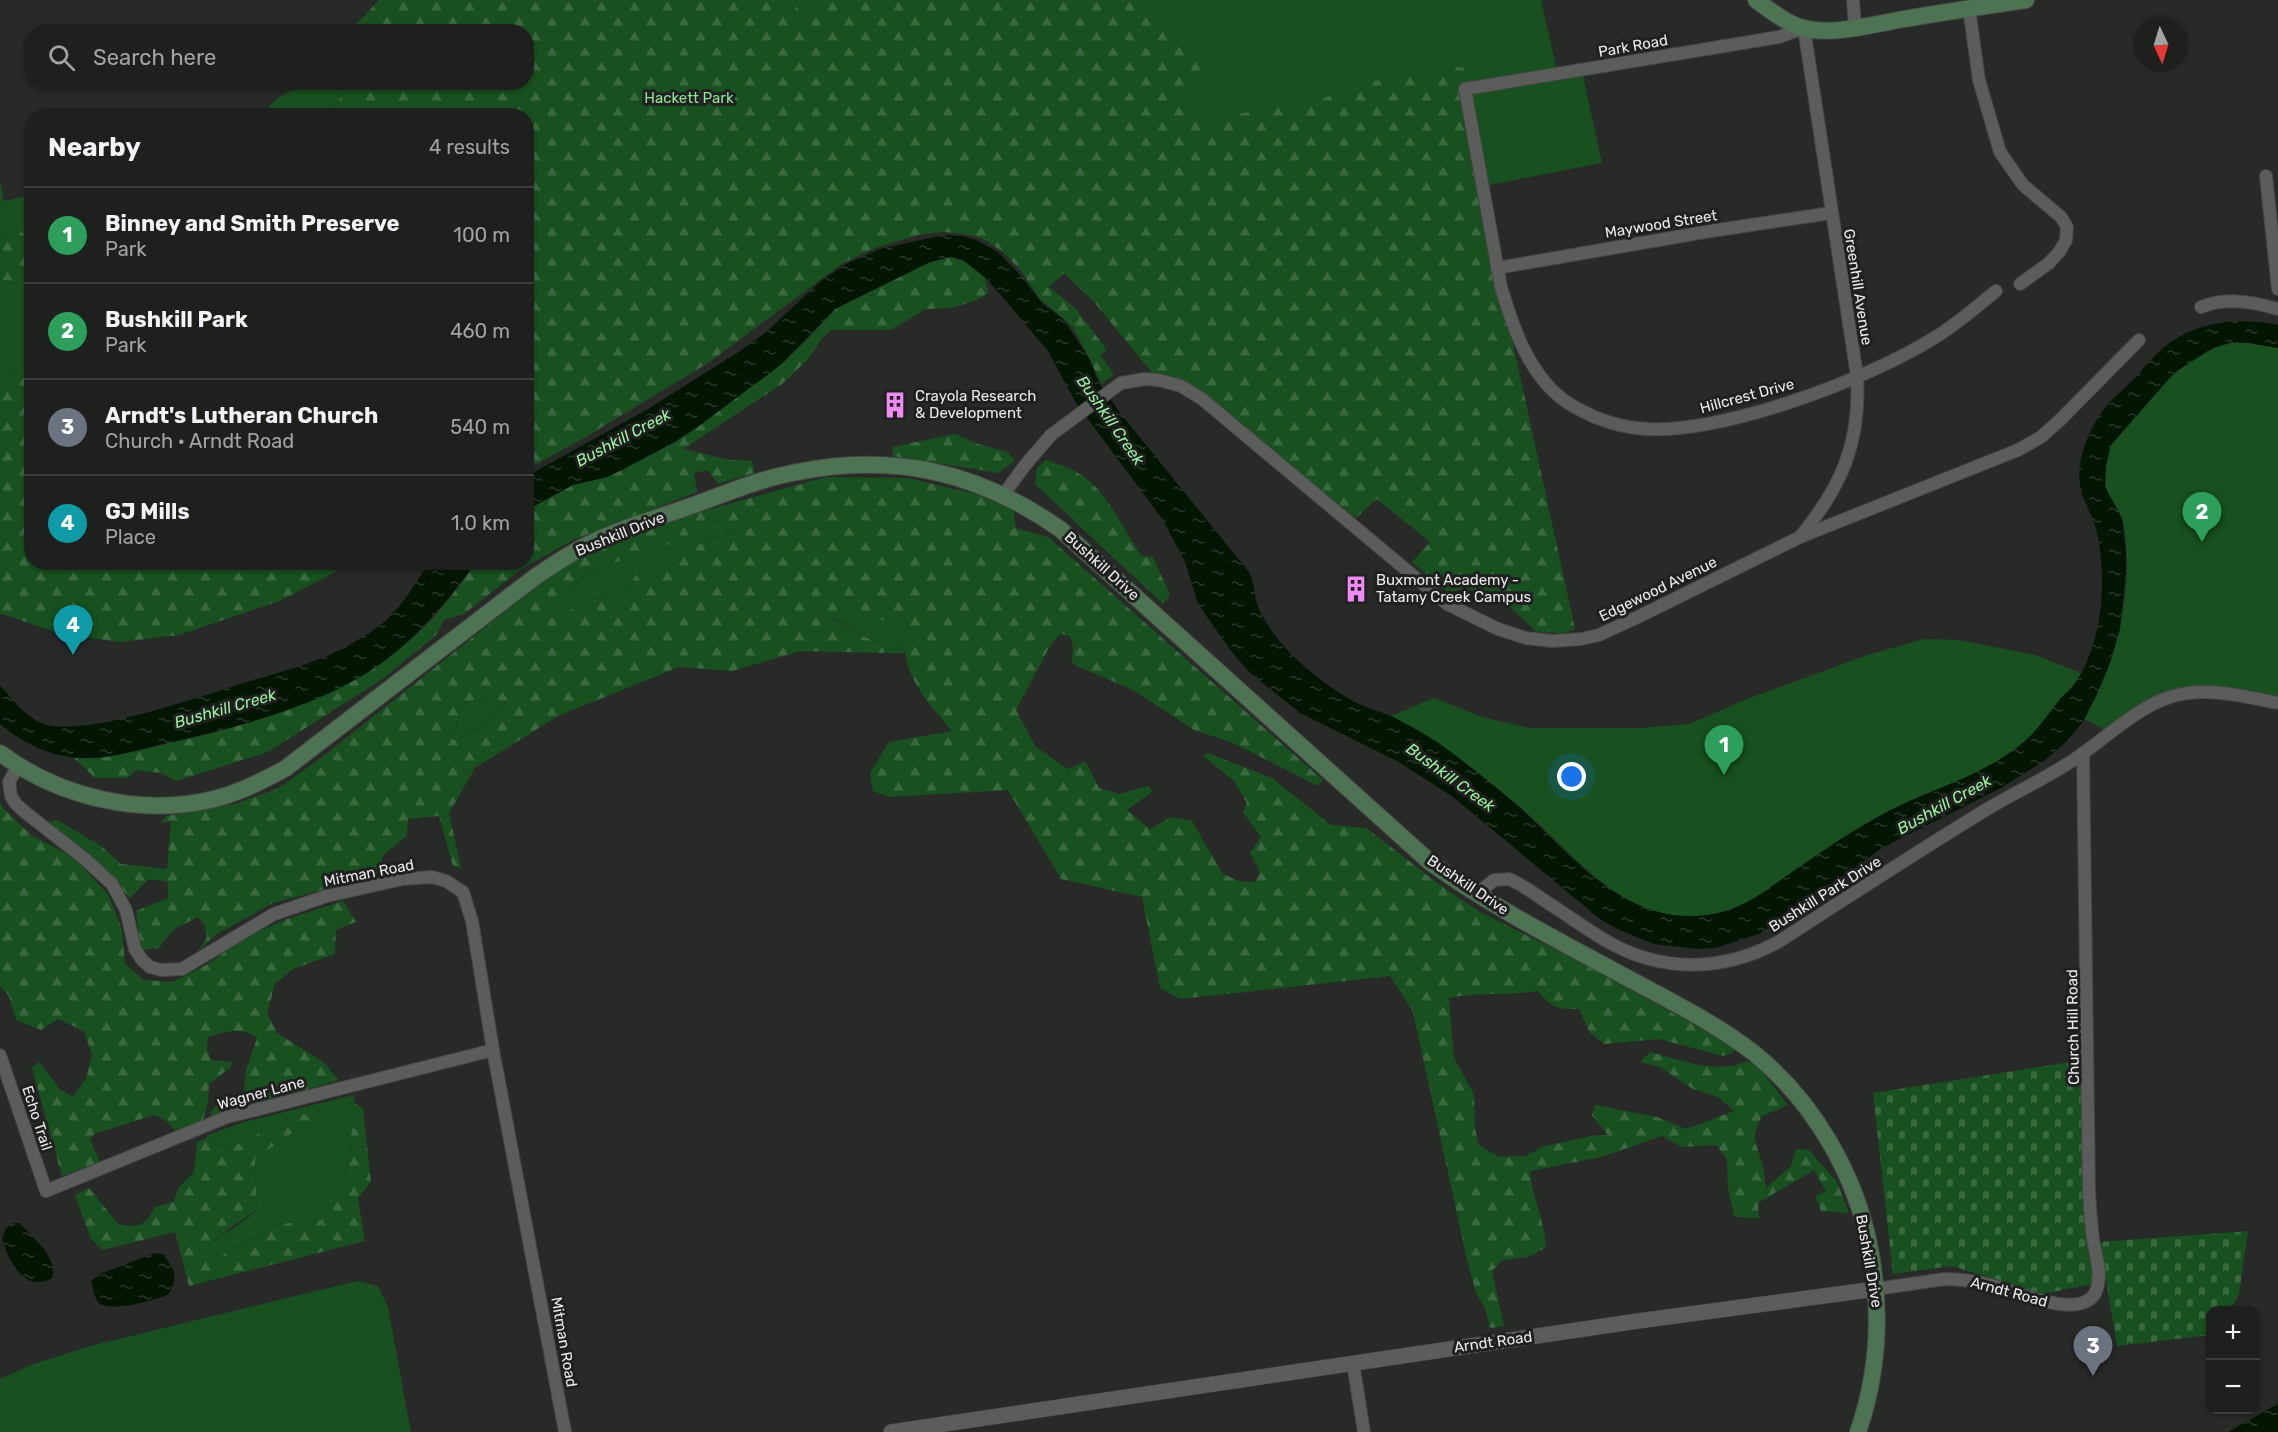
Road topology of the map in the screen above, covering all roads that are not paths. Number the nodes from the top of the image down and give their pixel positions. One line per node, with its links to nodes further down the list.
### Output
1 (1756, 0): 6 (main road)
2 (1853, 0): 5 (street)
3 (2026, 0): 4 (main road)
4 (1969, 8): 5 (main road); 11 (street)
5 (1855, 27): 6 (main road)
6 (1804, 28): 7 (street, Park Road); 9 (street, Greenhill Avenue)
7 (1466, 89): 10 (street, Hillcrest Drive)
8 (2266, 176): 12 (street)
9 (1831, 213): 10 (street, Maywood Street); 17 (street, Greenhill Avenue)
10 (1497, 268): 17 (street, Hillcrest Drive)
11 (2020, 284)
12 (2278, 289)
13 (1996, 291): 17 (street, Hillcrest Drive)
14 (2201, 307): 15 (street)
15 (2278, 309)
16 (2139, 340): 19 (street, Edgewood Avenue)
17 (1857, 376): 19 (street, Greenhill Avenue)
18 (1004, 495): 19 (street, Edgewood Avenue); 23 (main road, Bushkill Drive); 24 (main road, Bushkill Drive)
19 (1800, 537)
20 (2278, 703): 22 (street, Bushkill Park Drive)
21 (0, 753): 23 (main road, Bushkill Drive)
22 (2083, 753): 24 (street, Bushkill Park Drive); 29 (street, Church Hill Road)
23 (18, 766): 25 (street, Mitman Road)
24 (1477, 894): 28 (main road, Bushkill Drive)
25 (493, 1050): 27 (street, Wagner Lane); 31 (street, Mitman Road)
26 (0, 1055): 27 (street, Echo Trail)
27 (46, 1191)
28 (1876, 1289): 29 (street, Arndt Road); 30 (street, Arndt Road); 34 (main road, Bushkill Drive)
29 (2092, 1297)
30 (1353, 1363): 32 (street, Arndt Road); 33 (street)
31 (566, 1432)
32 (891, 1432)
33 (1364, 1432)
34 (1858, 1432)

